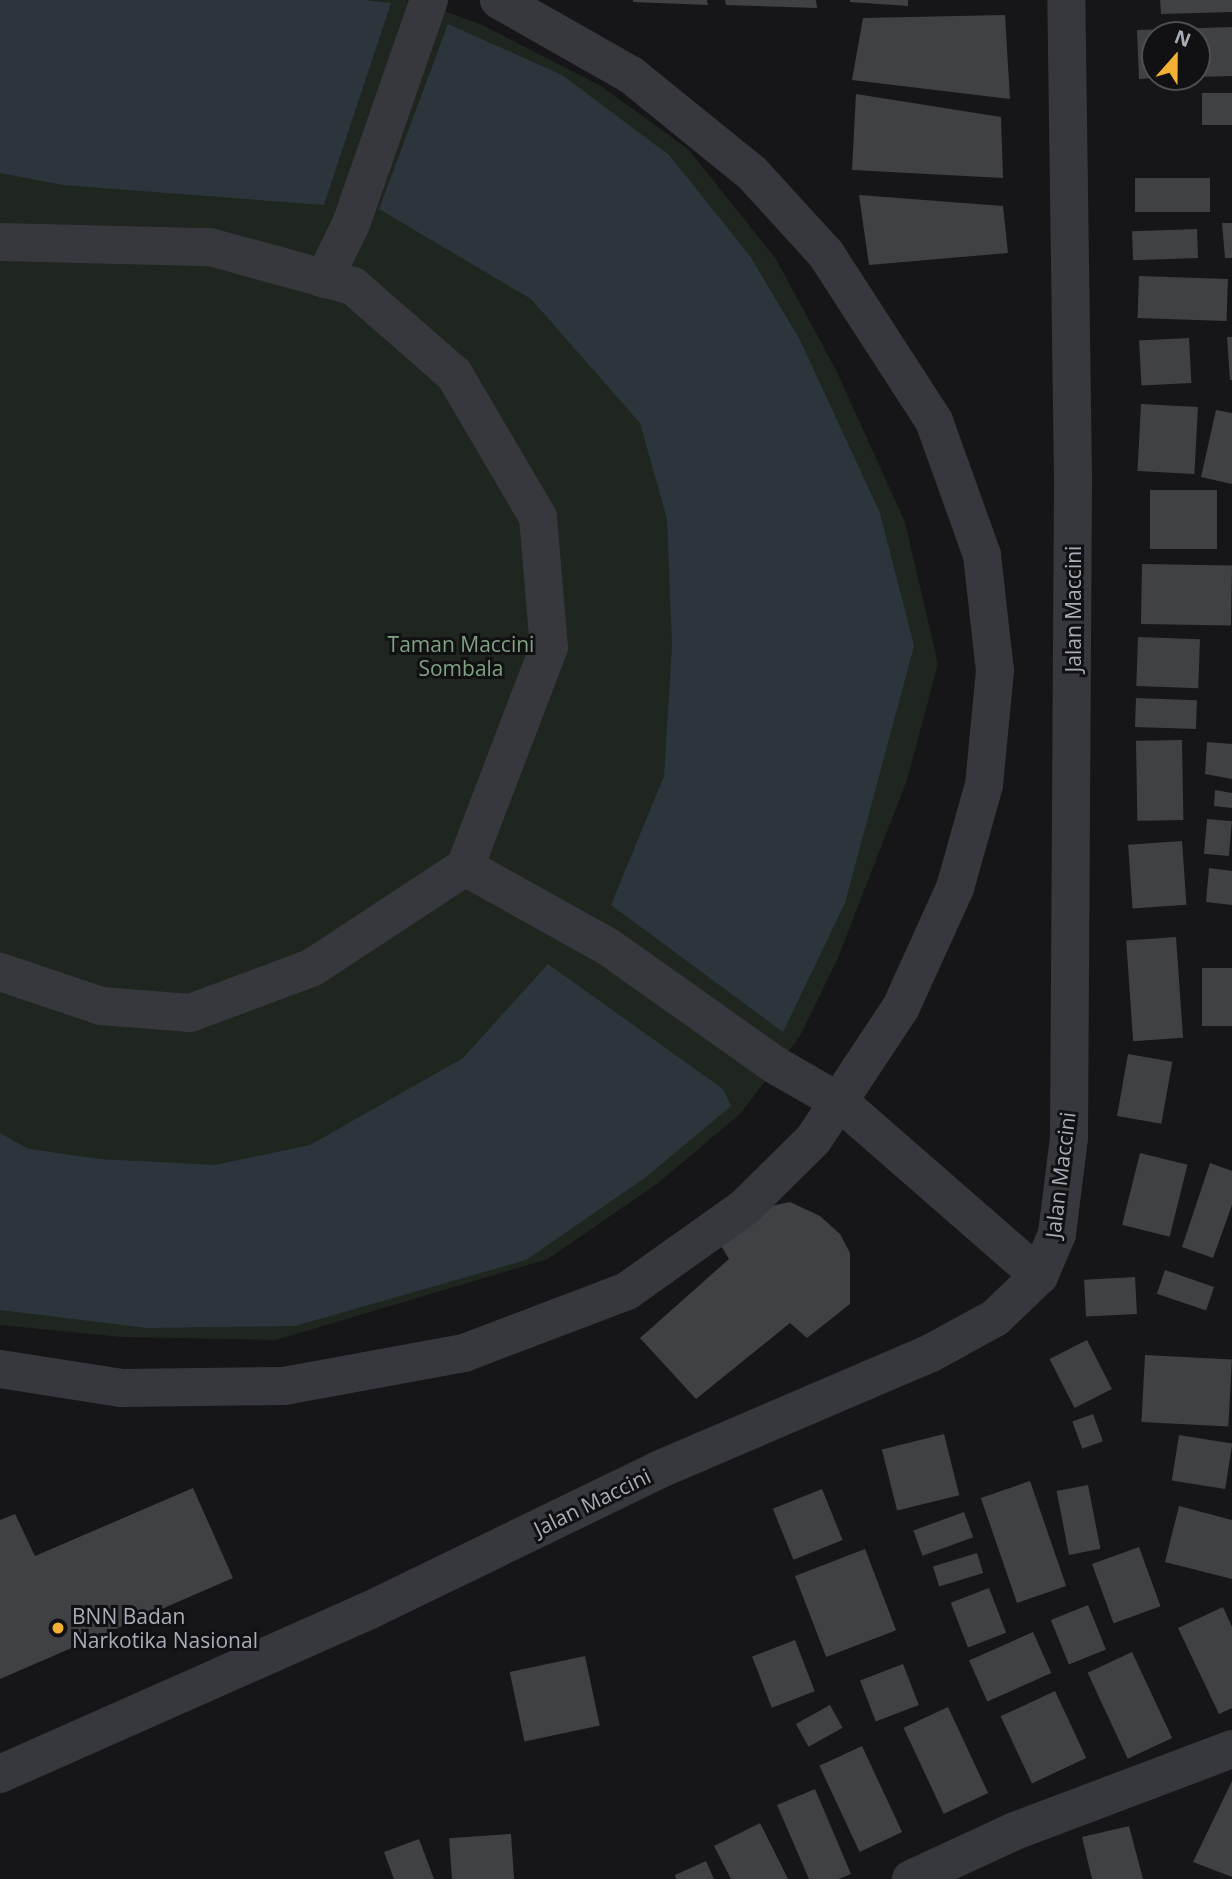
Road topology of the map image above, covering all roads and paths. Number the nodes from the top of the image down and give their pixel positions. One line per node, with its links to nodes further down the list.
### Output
1 (429, 0): 5 (street)
2 (499, 0): 8 (street)
3 (1066, 0): 9 (street, Jalan Maccini)
4 (0, 242): 5 (street)
5 (324, 279): 6 (street)
6 (465, 867): 7 (street); 8 (street)
7 (0, 972)
8 (841, 1103): 9 (street); 10 (street)
9 (1039, 1276): 12 (street, Jalan Maccini)
10 (0, 1369)
11 (1232, 1749): 13 (street)
12 (0, 1774)
13 (911, 1879)

